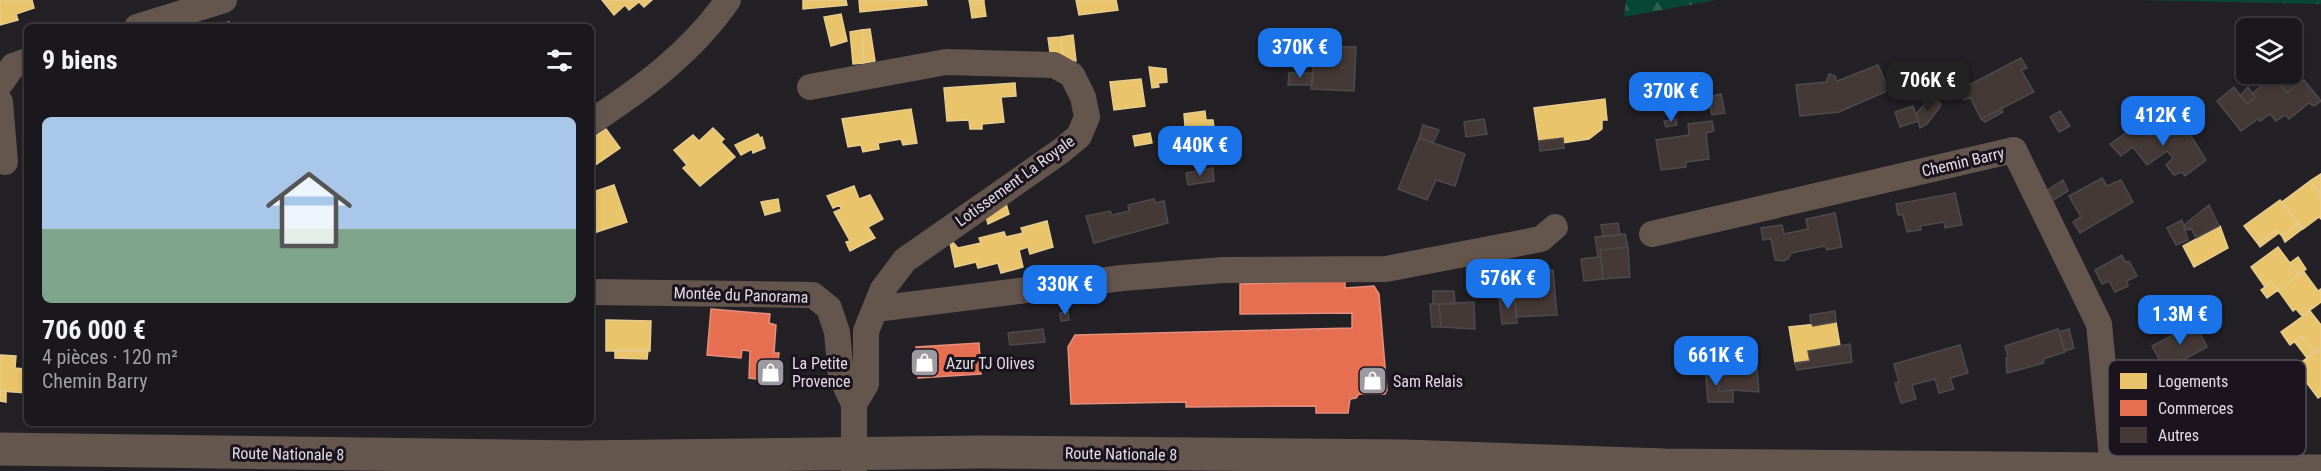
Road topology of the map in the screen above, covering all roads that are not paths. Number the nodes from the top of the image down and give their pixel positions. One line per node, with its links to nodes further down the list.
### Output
1 (224, 0): 3 (street)
2 (728, 0): 8 (street)
3 (147, 24)
4 (24, 62): 5 (street)
5 (0, 84)
6 (810, 87): 13 (street, Lotissement La Royale)
7 (0, 102): 9 (street)
8 (594, 120)
9 (10, 162)
10 (1555, 227): 13 (street)
11 (1652, 234): 15 (street, Chemin Barry)
12 (594, 292): 14 (street, Montée du Panorama)
13 (875, 309): 14 (street, Lotissement La Royale)
14 (854, 404): 20 (street, Montée du Panorama)
15 (2108, 417)
16 (0, 449): 18 (main road, Route Nationale 8)
17 (2112, 456): 22 (street, Chemin Barry)
18 (114, 461): 20 (main road, Route Nationale 8)
19 (1341, 464): 20 (main road, Route Nationale 8); 21 (main road, Route Nationale 8)
20 (861, 465)
21 (1665, 465): 22 (main road, Route Nationale 8); 23 (main road, Route Nationale 8)
22 (2113, 469): 24 (main road, Route Nationale 8)
23 (1500, 471)
24 (2321, 471)

